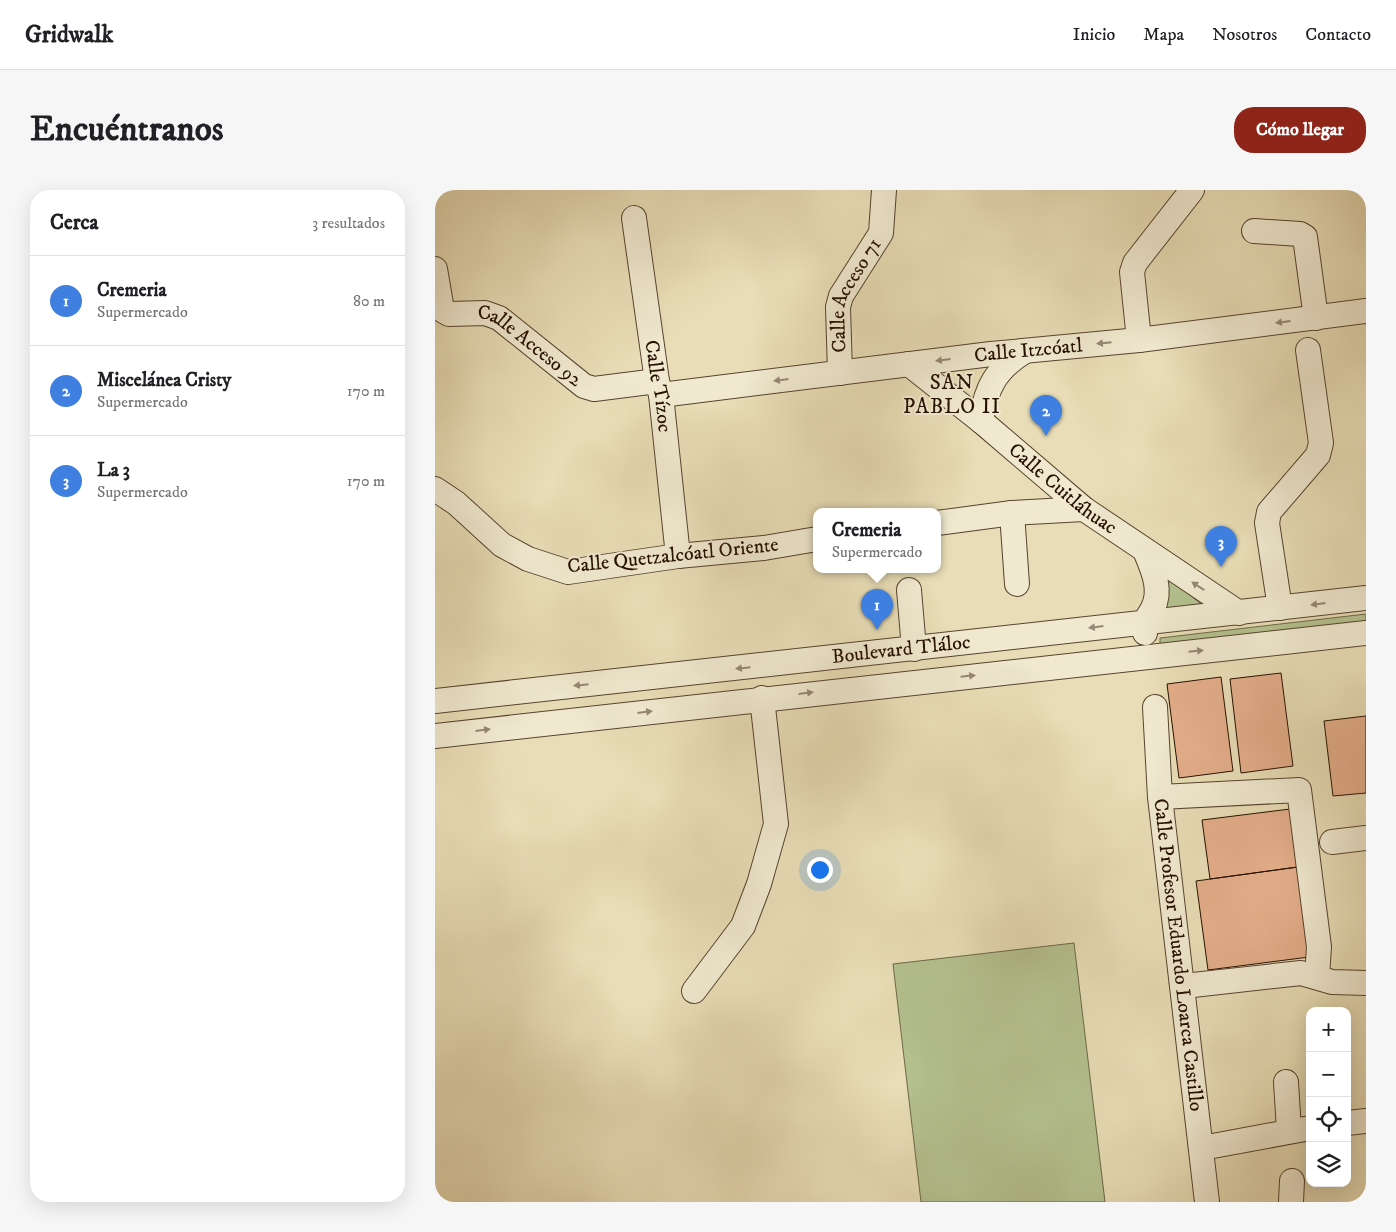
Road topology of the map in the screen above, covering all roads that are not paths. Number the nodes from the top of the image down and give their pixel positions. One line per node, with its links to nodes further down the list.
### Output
1 (883, 190): 12 (street, Calle Acceso 71)
2 (1192, 190): 8 (street)
3 (634, 218): 13 (street, Calle Tízoc)
4 (1254, 232): 7 (street)
5 (435, 269): 13 (street, Calle Acceso 92)
6 (1366, 312): 7 (street, Calle Itzcóatl)
7 (1316, 318): 8 (street, Calle Itzcóatl, one-way to 8)
8 (1139, 340): 10 (street, Calle Itzcóatl, one-way to 10)
9 (1309, 350): 25 (street)
10 (1025, 351): 11 (street, Calle Itzcóatl, one-way to 11); 14 (street)
11 (909, 364): 12 (street, Calle Itzcóatl); 14 (street, Calle Cuitláhuac)
12 (840, 373): 13 (street, Calle Itzcóatl, one-way to 13)
13 (659, 388): 21 (street, Calle Tízoc)
14 (981, 421): 16 (street, Calle Cuitláhuac)
15 (435, 489): 21 (street, Calle Quetzalcóatl Oriente)
16 (1084, 509): 17 (street); 20 (street, Calle Cuitláhuac)
17 (1012, 513): 18 (street); 22 (street)
18 (941, 522)
19 (813, 540): 21 (street, Calle Quetzalcóatl Oriente)
20 (1147, 553): 26 (street, Calle Cuitláhuac, one-way to 20); 27 (street)
21 (678, 556)
22 (1017, 584)
23 (909, 590): 29 (street)
24 (1366, 598): 25 (street, Boulevard Tláloc, one-way to 25)
25 (1280, 608): 26 (street, Boulevard Tláloc)
26 (1239, 613): 27 (street, Boulevard Tláloc)
27 (1144, 622): 29 (street, Boulevard Tláloc, one-way to 29); 30 (street)
28 (1366, 633): 30 (street, Boulevard Tláloc, one-way to 28)
29 (914, 649): 32 (street, Boulevard Tláloc, one-way to 32)
30 (1147, 657): 31 (street, Boulevard Tláloc, one-way to 30)
31 (762, 698): 34 (street, Boulevard Tláloc, one-way to 31); 41 (street)
32 (435, 701)
33 (1155, 707): 35 (street, Calle Profesor Eduardo Loarca Castillo)
34 (435, 736)
35 (1160, 797): 38 (street); 40 (street, Calle Profesor Eduardo Loarca Castillo)
36 (1366, 838): 37 (street)
37 (1331, 842)
38 (1317, 977): 39 (street); 40 (street)
39 (1366, 983)
40 (1184, 986): 46 (street, Calle Profesor Eduardo Loarca Castillo)
41 (694, 991)
42 (1286, 1082): 45 (street)
43 (1366, 1121): 44 (street)
44 (1351, 1123)
45 (1299, 1130): 46 (street)
46 (1202, 1148): 47 (street, Calle Profesor Eduardo Loarca Castillo)
47 (1207, 1202)

